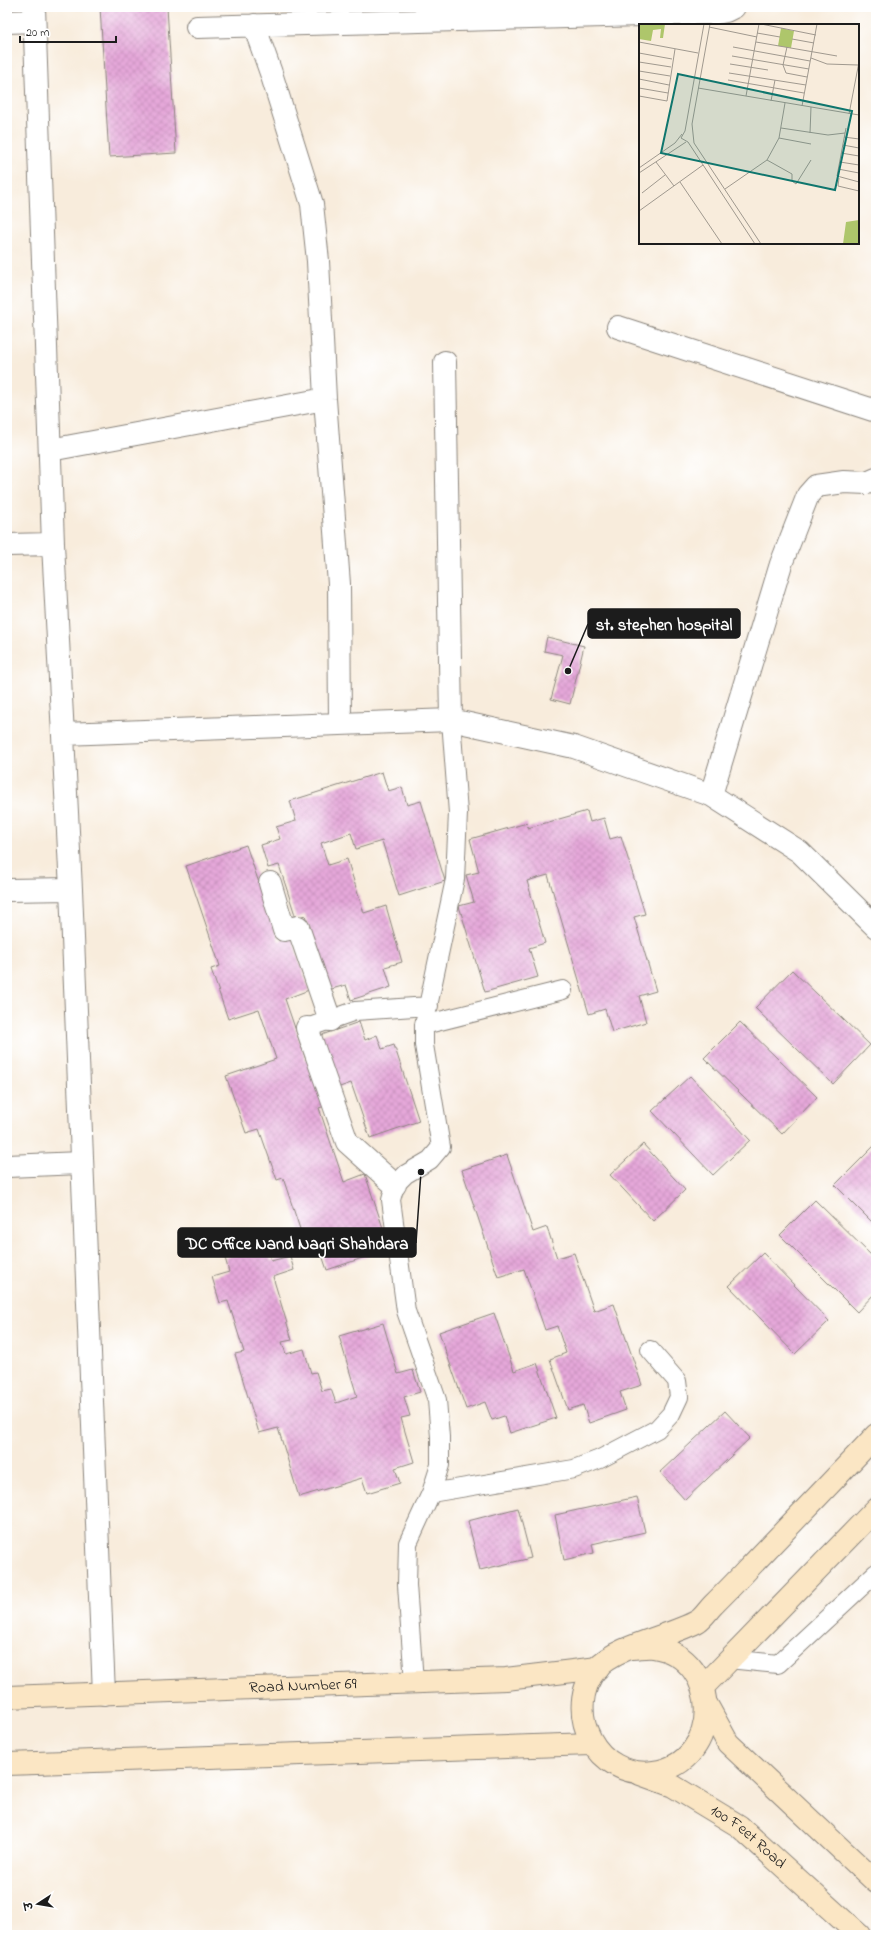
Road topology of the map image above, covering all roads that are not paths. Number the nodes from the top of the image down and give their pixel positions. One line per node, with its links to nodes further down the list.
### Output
1 (734, 7): 2 (street)
2 (655, 10): 3 (street)
3 (568, 12): 4 (street)
4 (476, 13): 6 (street)
5 (34, 14): 8 (street); 15 (street)
6 (385, 14): 7 (street)
7 (291, 16): 9 (street)
8 (7, 22)
9 (254, 25): 10 (street); 13 (street)
10 (197, 27)
11 (618, 327): 14 (street)
12 (445, 362): 19 (street)
13 (325, 399): 15 (street); 20 (street)
14 (876, 411)
15 (50, 450): 17 (street)
16 (876, 479): 22 (street)
17 (53, 544): 18 (street); 21 (street)
18 (7, 545)
19 (451, 720): 20 (street); 22 (street); 28 (lane)
20 (340, 724): 21 (street)
21 (63, 734): 24 (street)
22 (711, 795): 26 (street)
23 (270, 884): 29 (street)
24 (71, 889): 25 (street); 32 (street)
25 (7, 890)
26 (876, 927)
27 (563, 990): 30 (lane)
28 (429, 1006): 29 (lane); 30 (lane)
29 (330, 1020): 31 (lane)
30 (424, 1025): 34 (lane)
31 (307, 1028): 34 (street)
32 (81, 1163): 33 (street); 44 (street)
33 (7, 1166)
34 (395, 1185): 37 (lane)
35 (650, 1350): 37 (lane)
36 (876, 1436): 40 (main road)
37 (431, 1493): 43 (lane)
38 (876, 1509): 41 (main road)
39 (876, 1573): 41 (lane)
40 (632, 1648): 42 (main road); 45 (main road)
41 (730, 1659): 45 (main road)
42 (598, 1668): 43 (main road, Road Number 69); 47 (main road)
43 (414, 1682): 44 (main road, Road Number 69)
44 (104, 1694): 46 (main road, Road Number 69)
45 (705, 1696): 49 (main road); 50 (main road)
46 (7, 1697)
47 (592, 1744): 48 (main road); 49 (main road)
48 (7, 1764)
49 (619, 1767): 51 (main road, 100 Feet Road)
50 (876, 1882)
51 (859, 1935)

